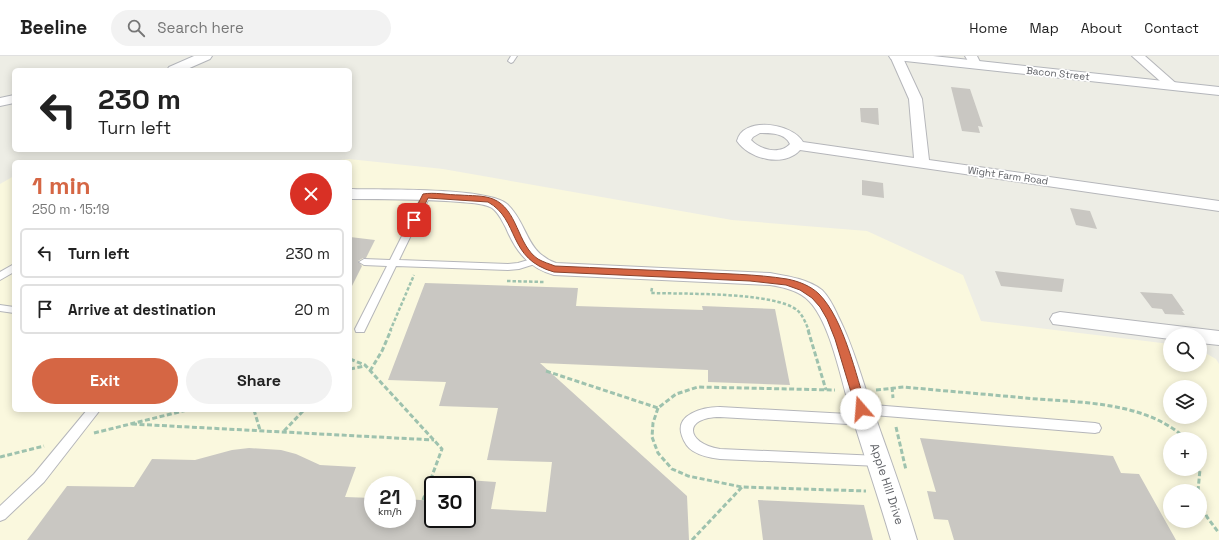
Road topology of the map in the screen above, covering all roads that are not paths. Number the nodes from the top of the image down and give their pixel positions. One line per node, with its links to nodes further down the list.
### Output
1 (205, 56): 5 (street)
2 (896, 56): 4 (street, Bacon Street); 11 (street)
3 (1138, 56): 6 (street)
4 (973, 60): 6 (street, Bacon Street)
5 (178, 68)
6 (1173, 86): 7 (street, Bacon Street)
7 (1219, 91)
8 (12, 99): 9 (street)
9 (0, 102)
10 (797, 145): 11 (street, Wight Farm Road)
11 (922, 163): 14 (street, Wight Farm Road)
12 (352, 194): 13 (street, Apple Hill Drive)
13 (426, 196): 15 (street, Apple Hill Drive); 17 (lane)
14 (1219, 206)
15 (535, 261): 17 (lane); 26 (street, Apple Hill Drive)
16 (364, 262): 17 (lane)
17 (393, 263): 23 (lane)
18 (12, 268): 19 (lane)
19 (0, 277)
20 (0, 308): 21 (lane)
21 (12, 310)
22 (1060, 320): 24 (street)
23 (360, 330)
24 (1163, 332)
25 (92, 412): 29 (lane)
26 (863, 414): 27 (lane); 28 (street, Apple Hill Drive); 28 (lane)
27 (1095, 428)
28 (879, 461): 30 (street, Apple Hill Drive)
29 (0, 516)
30 (904, 540)

